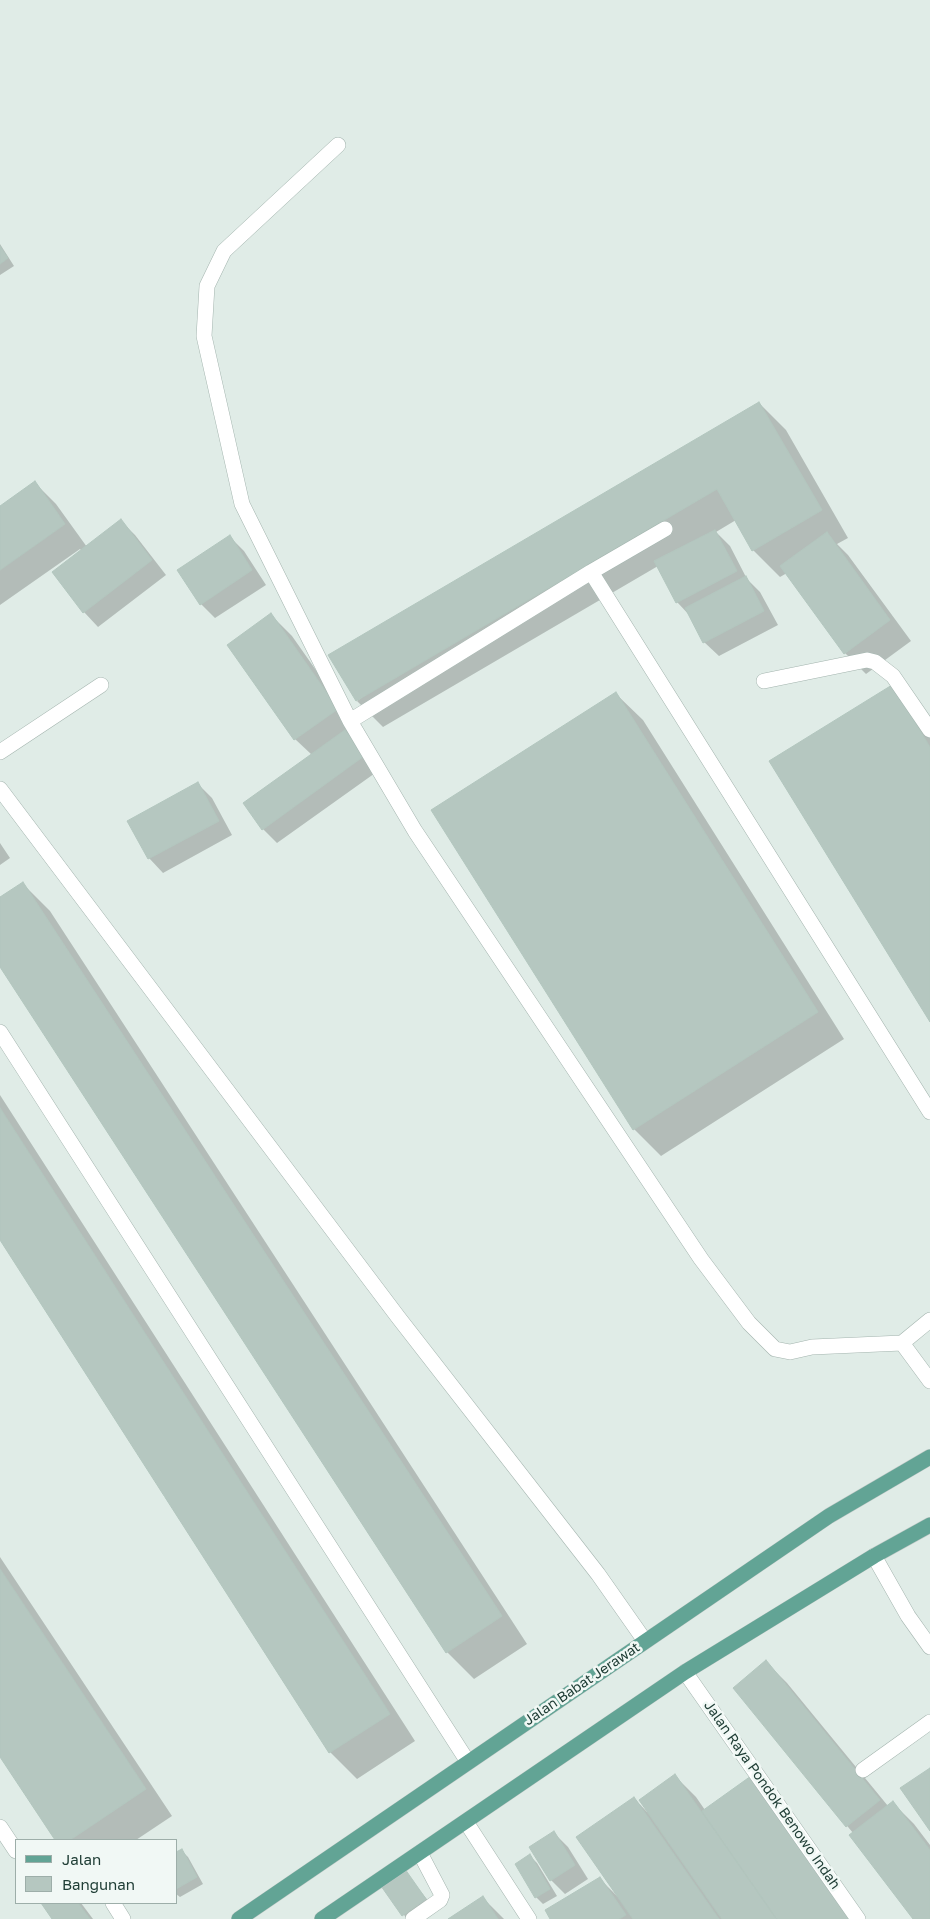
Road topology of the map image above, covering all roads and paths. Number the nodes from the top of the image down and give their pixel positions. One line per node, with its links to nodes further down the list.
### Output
1 (338, 145): 6 (street)
2 (665, 529): 3 (street)
3 (591, 572): 6 (street); 11 (street)
4 (764, 681): 7 (street)
5 (101, 685): 8 (street)
6 (350, 721): 13 (street)
7 (930, 730)
8 (0, 752)
9 (0, 789): 18 (street)
10 (0, 1032): 22 (street)
11 (930, 1112)
12 (930, 1320): 13 (street)
13 (902, 1343): 14 (street)
14 (930, 1381)
15 (930, 1457): 18 (main road, Jalan Babat Jerawat)
16 (930, 1525): 17 (main road)
17 (874, 1556): 19 (street); 20 (main road)
18 (645, 1641): 22 (main road, Jalan Babat Jerawat)
19 (930, 1647)
20 (685, 1672): 24 (main road); 34 (street, Jalan Raya Pondok Benowo Indah)
21 (930, 1722): 23 (street)
22 (468, 1762): 30 (main road, Jalan Babat Jerawat)
23 (863, 1770)
24 (466, 1822): 27 (main road); 33 (street)
25 (0, 1827): 26 (street)
26 (15, 1850)
27 (420, 1853): 31 (main road); 32 (street)
28 (114, 1904): 29 (street)
29 (123, 1919)
30 (239, 1919)
31 (322, 1919)
32 (413, 1919)
33 (529, 1919)
34 (858, 1919)

